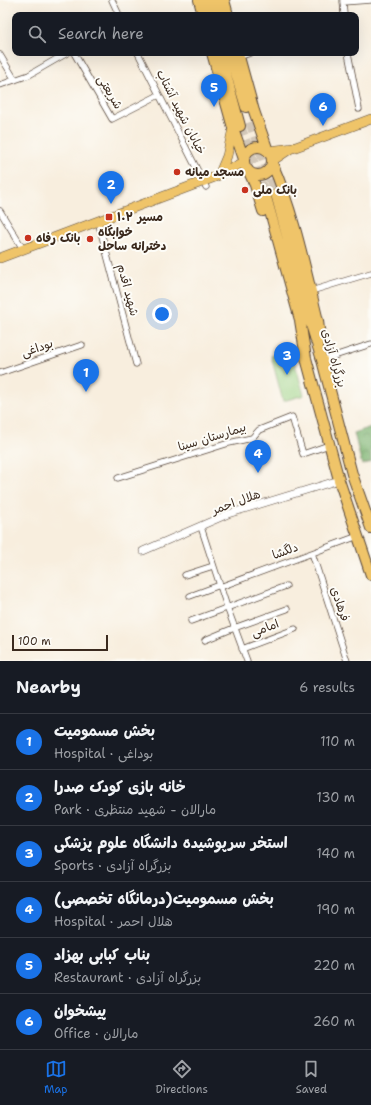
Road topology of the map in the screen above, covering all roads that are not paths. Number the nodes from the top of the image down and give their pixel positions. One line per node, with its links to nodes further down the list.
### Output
1 (112, 0): 8 (street)
2 (199, 0): 9 (highway)
3 (206, 0): 10 (highway)
4 (215, 0): 11 (highway)
5 (224, 0): 12 (highway)
6 (371, 0): 7 (street)
7 (343, 1): 13 (street)
8 (118, 12)
9 (202, 12)
10 (209, 12)
11 (218, 12)
12 (227, 12)
13 (344, 12)
14 (0, 55): 23 (street)
15 (62, 56): 23 (street)
16 (76, 56): 25 (street, شریعتی)
17 (140, 56): 25 (street, خیابان شهید آشتاب)
18 (213, 56): 29 (highway)
19 (221, 56): 29 (highway)
20 (235, 56): 28 (highway)
21 (236, 56): 30 (highway)
22 (349, 56): 26 (street)
23 (15, 80): 24 (street)
24 (0, 86)
25 (159, 95): 36 (street, خیابان شهید آشتاب)
26 (359, 109)
27 (371, 119): 32 (main road)
28 (250, 122)
29 (236, 127): 31 (highway, بزرگراه آزادی); 34 (main road)
30 (262, 134): 31 (highway); 32 (highway)
31 (238, 142): 33 (highway, بزرگراه آزادی)
32 (270, 156): 33 (highway); 33 (highway); 35 (highway)
33 (245, 164): 34 (main road); 37 (highway, بزرگراه آزادی)
34 (219, 175): 36 (main road)
35 (278, 176): 37 (highway); 43 (highway)
36 (205, 184): 39 (main road)
37 (255, 186): 46 (highway, بزرگراه آزادی)
38 (0, 211): 40 (street)
39 (98, 221): 40 (main road); 48 (street, شهید اقدم)
40 (23, 249): 41 (main road)
41 (0, 258)
42 (371, 273): 43 (street)
43 (311, 291): 47 (highway)
44 (371, 344): 47 (street)
45 (82, 345): 49 (street, بوداغی)
46 (306, 358): 47 (highway, بزرگراه آزادی); 50 (highway, بزرگراه آزادی)
47 (322, 360): 54 (highway, بزرگراه آزادی)
48 (136, 364)
49 (0, 372)
50 (329, 445): 51 (street, بیمارستان سینا); 52 (highway, بزرگراه آزادی)
51 (118, 478)
52 (338, 480): 53 (street, هلال احمر); 55 (highway, بزرگراه آزادی)
53 (201, 527): 56 (street, هلال احمر); 58 (street)
54 (371, 528)
55 (358, 536): 57 (street, دلگشا); 60 (highway, بزرگراه آزادی)
56 (143, 551)
57 (312, 553): 61 (street, دلگشا); 72 (street, فرهادی)
58 (213, 566): 59 (street); 61 (street)
59 (185, 575)
60 (371, 575)
61 (220, 586): 63 (street, دلگشا); 64 (street)
62 (286, 586): 64 (street)
63 (190, 596)
64 (227, 607): 66 (street); 67 (street)
65 (286, 609): 67 (street)
66 (190, 621)
67 (234, 628): 69 (street); 70 (street)
68 (295, 628): 70 (street, امامی)
69 (205, 640)
70 (242, 649): 71 (street)
71 (247, 661)
72 (347, 661)

